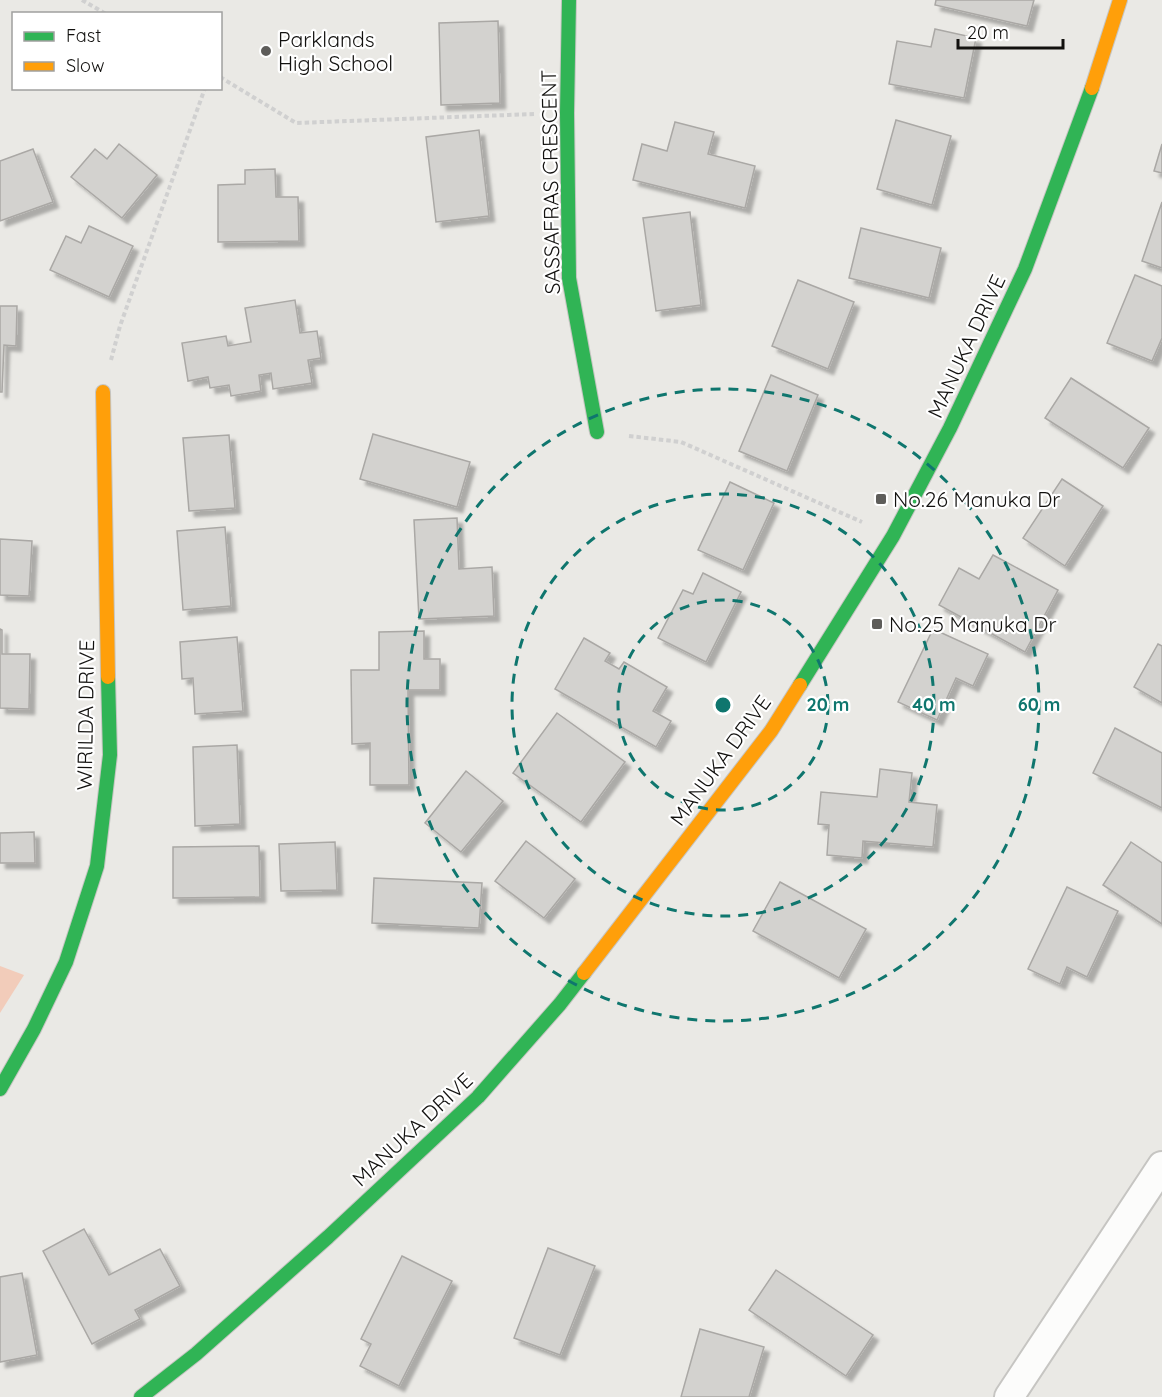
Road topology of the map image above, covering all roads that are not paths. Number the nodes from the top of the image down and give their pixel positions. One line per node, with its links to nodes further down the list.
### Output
1 (569, 0): 4 (street, SASSAFRAS CRESCENT)
2 (1120, 0): 7 (street, MANUKA DRIVE)
3 (103, 392): 5 (street, WIRILDA DRIVE)
4 (597, 432)
5 (0, 1089)
6 (1162, 1167): 8 (street)
7 (141, 1397)
8 (1009, 1397)

